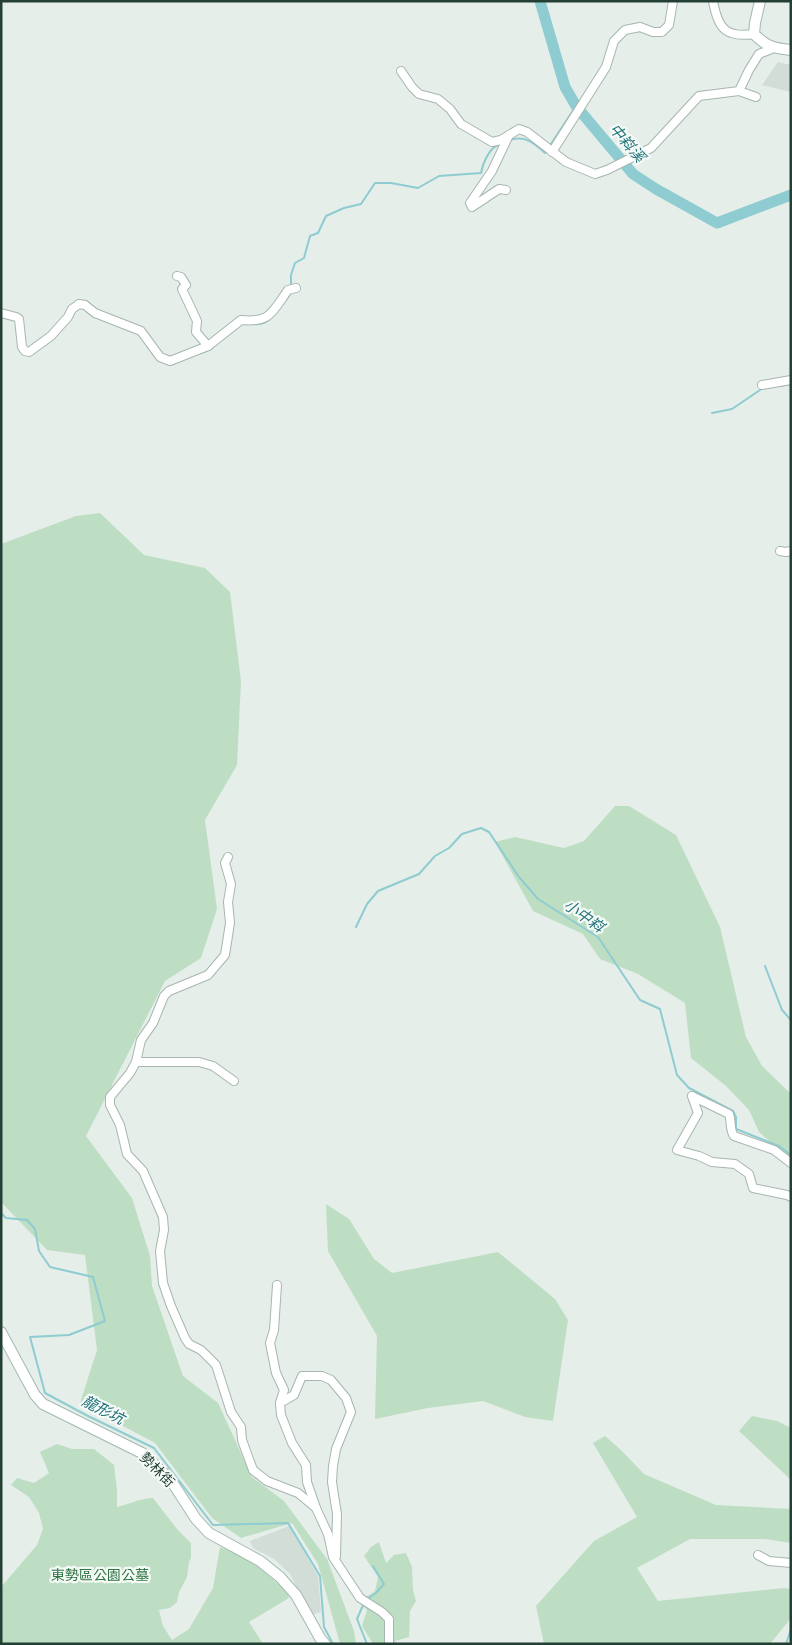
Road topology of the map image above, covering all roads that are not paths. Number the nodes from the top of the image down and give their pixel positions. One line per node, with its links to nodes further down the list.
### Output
1 (673, 1): 13 (street)
2 (713, 1): 4 (street)
3 (760, 1): 4 (street)
4 (754, 34): 5 (street)
5 (774, 48): 6 (street); 8 (street)
6 (791, 50)
7 (401, 71): 11 (street)
8 (740, 91): 9 (street); 13 (street)
9 (756, 97)
10 (509, 135): 11 (street); 13 (street); 14 (street)
11 (500, 141): 12 (street)
12 (497, 150)
13 (552, 152)
14 (506, 190)
15 (177, 276): 18 (street)
16 (292, 289): 18 (street)
17 (1, 313): 18 (street)
18 (208, 346)
19 (791, 380): 20 (street)
20 (762, 385)
21 (780, 551): 22 (street)
22 (791, 551)
23 (228, 857): 24 (street)
24 (136, 1062): 25 (street); 32 (street)
25 (234, 1081)
26 (791, 1163): 27 (street)
27 (791, 1197)
28 (277, 1285): 31 (street)
29 (1, 1332): 30 (street, 勢林街)
30 (6, 1350): 36 (street, 勢林街)
31 (280, 1403): 32 (street); 34 (street)
32 (316, 1508): 34 (street)
33 (758, 1555): 35 (street)
34 (336, 1563): 37 (street)
35 (791, 1563)
36 (325, 1644)
37 (389, 1644)

